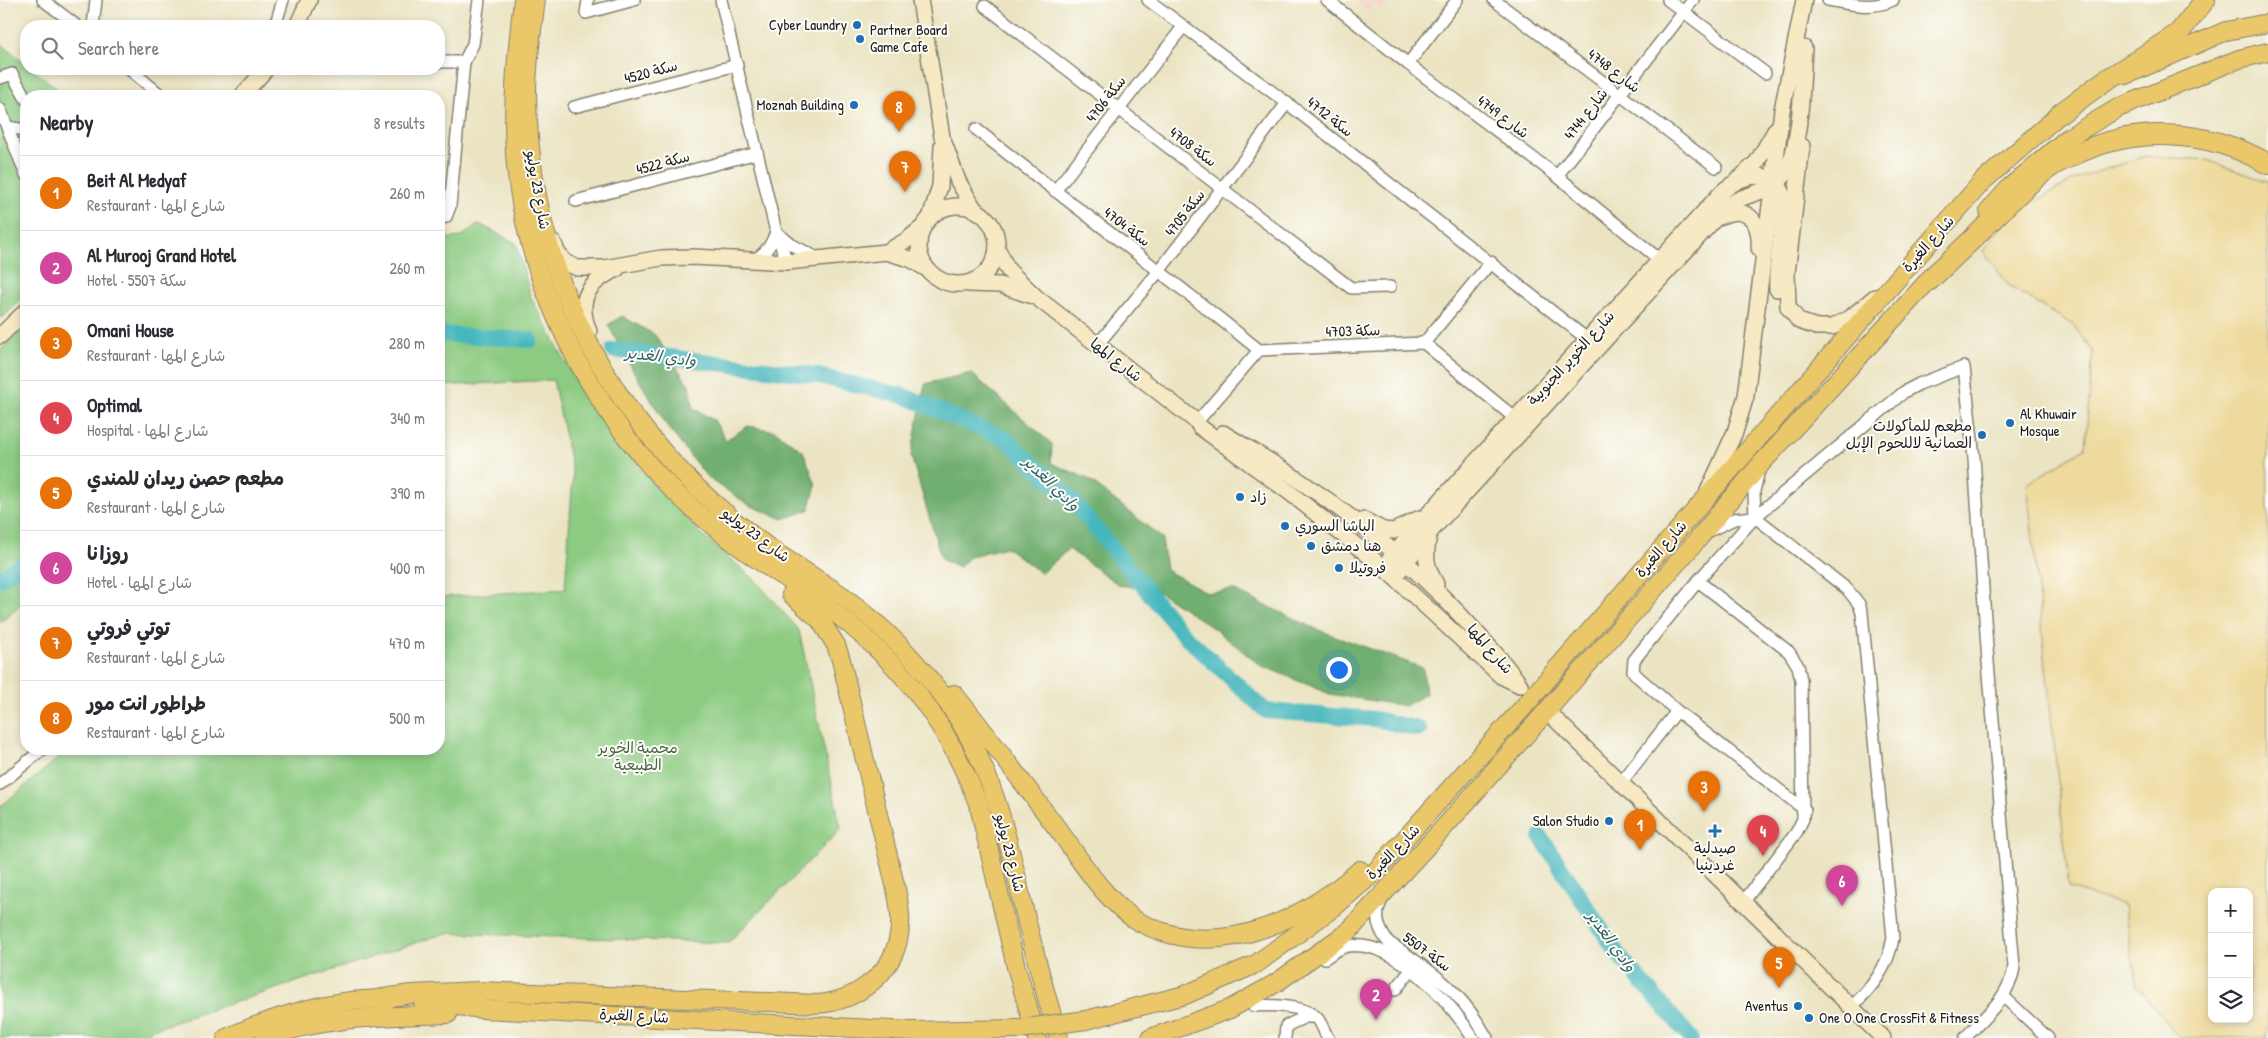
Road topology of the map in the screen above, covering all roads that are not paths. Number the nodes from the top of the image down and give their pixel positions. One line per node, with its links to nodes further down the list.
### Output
1 (43, 0): 24 (street)
2 (96, 0): 25 (street)
3 (282, 0): 26 (street)
4 (309, 0): 27 (street)
5 (479, 0): 33 (street)
6 (523, 0): 105 (main road, شارع 23 يوليو)
7 (536, 0): 56 (main road, شارع 23 يوليو)
8 (588, 0): 9 (street)
9 (634, 0)
10 (721, 0): 34 (street)
11 (920, 0): 55 (street)
12 (1148, 0): 29 (street, سكة 4712)
13 (1327, 0): 35 (street, 4749 شارع)
14 (1457, 0): 35 (street)
15 (1494, 0): 45 (street, 4748 شارع)
16 (1668, 0): 23 (street)
17 (1693, 0): 23 (street, 4744 شارع)
18 (1828, 0): 19 (street)
19 (1893, 0)
20 (2205, 0): 51 (highway)
21 (1804, 1): 30 (street); 50 (street)
22 (985, 6): 49 (street, سكة 4708)
23 (1684, 12): 36 (street); 45 (street, 4744 شارع)
24 (69, 20)
25 (94, 20)
26 (277, 20)
27 (300, 20)
28 (2268, 23): 51 (main road, شارع الغبرة)
29 (1183, 27): 46 (street, سكة 4712); 49 (street, 4706 سكة)
30 (1804, 48): 63 (street); 87 (street)
31 (2268, 52): 83 (main road, شارع الغبرة)
32 (445, 62): 33 (street)
33 (464, 62): 68 (street)
34 (737, 64): 47 (street, سكة 4520); 57 (street)
35 (1408, 64): 61 (street, 4749 شارع)
36 (1765, 73)
37 (136, 75): 42 (street)
38 (261, 75): 43 (street)
39 (272, 75): 44 (street)
40 (0, 78): 41 (street)
41 (21, 90)
42 (155, 90)
43 (247, 90)
44 (260, 90)
45 (1620, 94): 60 (street, 4748 شارع); 61 (street, 4744 شارع)
46 (1287, 102): 64 (street, 4705 سكة); 78 (street, سكة 4712)
47 (574, 108)
48 (0, 109): 52 (street)
49 (1118, 109): 64 (street, سكة 4708); 65 (street, 4706 سكة)
50 (1782, 110): 62 (street); 63 (street)
51 (2061, 113): 82 (main road, شارع الغبرة)
52 (7, 127): 53 (street); 58 (street)
53 (20, 129)
54 (976, 129): 65 (street, سكة 4704)
55 (942, 137): 67 (street); 69 (street)
56 (530, 139): 79 (street); 95 (main road, شارع 23 يوليو)
57 (757, 153): 66 (street, سكة 4522); 71 (street)
58 (20, 160)
59 (2268, 164): 83 (highway)
60 (1716, 167)
61 (1557, 176): 75 (street, 4749 شارع)
62 (1736, 182): 63 (street, شارع الخوير الجنوبية); 75 (street, شارع الخوير الجنوبية)
63 (1775, 182): 70 (street, شارع الخوير الجنوبية); 87 (street); 91 (street)
64 (1223, 188): 81 (street, 4705 سكة); 85 (street, سكة 4708)
65 (1055, 191): 81 (street, سكة 4704)
66 (576, 201)
67 (975, 210): 69 (street); 72 (street)
68 (445, 216)
69 (927, 222): 73 (street); 80 (street)
70 (1710, 223): 91 (street); 103 (street, شارع الخوير الجنوبية)
71 (776, 232): 74 (street); 76 (street); 77 (street)
72 (997, 248): 84 (street); 86 (street, شارع المها)
73 (886, 252): 74 (street); 80 (street)
74 (817, 258): 77 (street)
75 (1660, 260): 90 (street, شارع الخوير الجنوبية)
76 (752, 261): 77 (street); 79 (street)
77 (787, 262)
78 (1491, 262): 90 (street, سكة 4712); 92 (street)
79 (625, 265): 95 (street)
80 (927, 269): 84 (street)
81 (1160, 270): 93 (street, 4705 سكة); 94 (street, سكة 4704)
82 (1898, 276): 87 (street); 99 (main road, شارع الغبرة)
83 (1930, 280): 98 (main road, شارع الغبرة)
84 (968, 284): 86 (street, شارع المها)
85 (1390, 287)
86 (1036, 297): 93 (street, شارع المها)
87 (1788, 307)
88 (20, 317): 89 (street)
89 (0, 336)
90 (1588, 340): 96 (street, شارع الخوير الجنوبية)
91 (1754, 340): 99 (street)
92 (1424, 343): 94 (street, 4703 سكة); 96 (street)
93 (1097, 345): 97 (street, شارع المها)
94 (1259, 350): 97 (street)
95 (622, 399): 109 (main road, شارع 23 يوليو)
96 (1516, 419): 100 (street, شارع الخوير الجنوبية)
97 (1197, 422): 101 (street, شارع المها); 107 (street, شارع المها)
98 (1760, 465): 102 (street); 104 (main road, شارع الغبرة)
99 (1705, 498): 117 (main road, شارع الغبرة)
100 (1430, 512): 101 (street); 106 (street, شارع الخوير الجنوبية)
101 (1351, 518): 106 (street, شارع المها)
102 (1755, 518): 104 (street); 108 (street); 122 (street); 125 (street)
103 (1430, 532): 106 (street, شارع الخوير الجنوبية); 110 (street)
104 (1699, 538): 118 (main road, شارع الغبرة)
105 (741, 548): 123 (main road); 130 (main road, شارع 23 يوليو)
106 (1400, 558): 107 (street, شارع الخوير الجنوبية); 110 (street, شارع المها)
107 (1389, 572): 110 (street, شارع المها)
108 (1698, 581): 111 (street); 116 (street)
109 (842, 596): 117 (main road); 131 (main road, شارع 23 يوليو)
110 (1444, 596)
111 (1677, 711): 115 (street); 116 (street)
112 (1552, 717): 115 (street)
113 (36, 755): 114 (street)
114 (0, 784)
115 (1620, 784): 119 (street)
116 (1805, 810): 119 (street)
117 (1416, 828): 126 (main road, شارع الغبرة, bridge)
118 (1393, 884): 132 (main road, شارع الغبرة); 137 (street, سكة 5507)
119 (1744, 901): 125 (street)
120 (1412, 969): 121 (street); 124 (street, سكة 5507); 136 (street, سكة 5507)
121 (1395, 990)
122 (2002, 996): 139 (street); 140 (street)
123 (377, 999): 126 (main road, شارع الغبرة); 128 (main road, شارع الغبرة)
124 (1252, 1006): 127 (street); 133 (main road)
125 (1851, 1006): 138 (street)
126 (483, 1010): 129 (main road)
127 (1316, 1017): 134 (street); 135 (street)
128 (226, 1038)
129 (265, 1038)
130 (1037, 1038)
131 (1059, 1038)
132 (1151, 1038)
133 (1186, 1038)
134 (1285, 1038)
135 (1328, 1038)
136 (1473, 1038)
137 (1486, 1038)
138 (1883, 1038)
139 (1964, 1038)
140 (2048, 1038)

